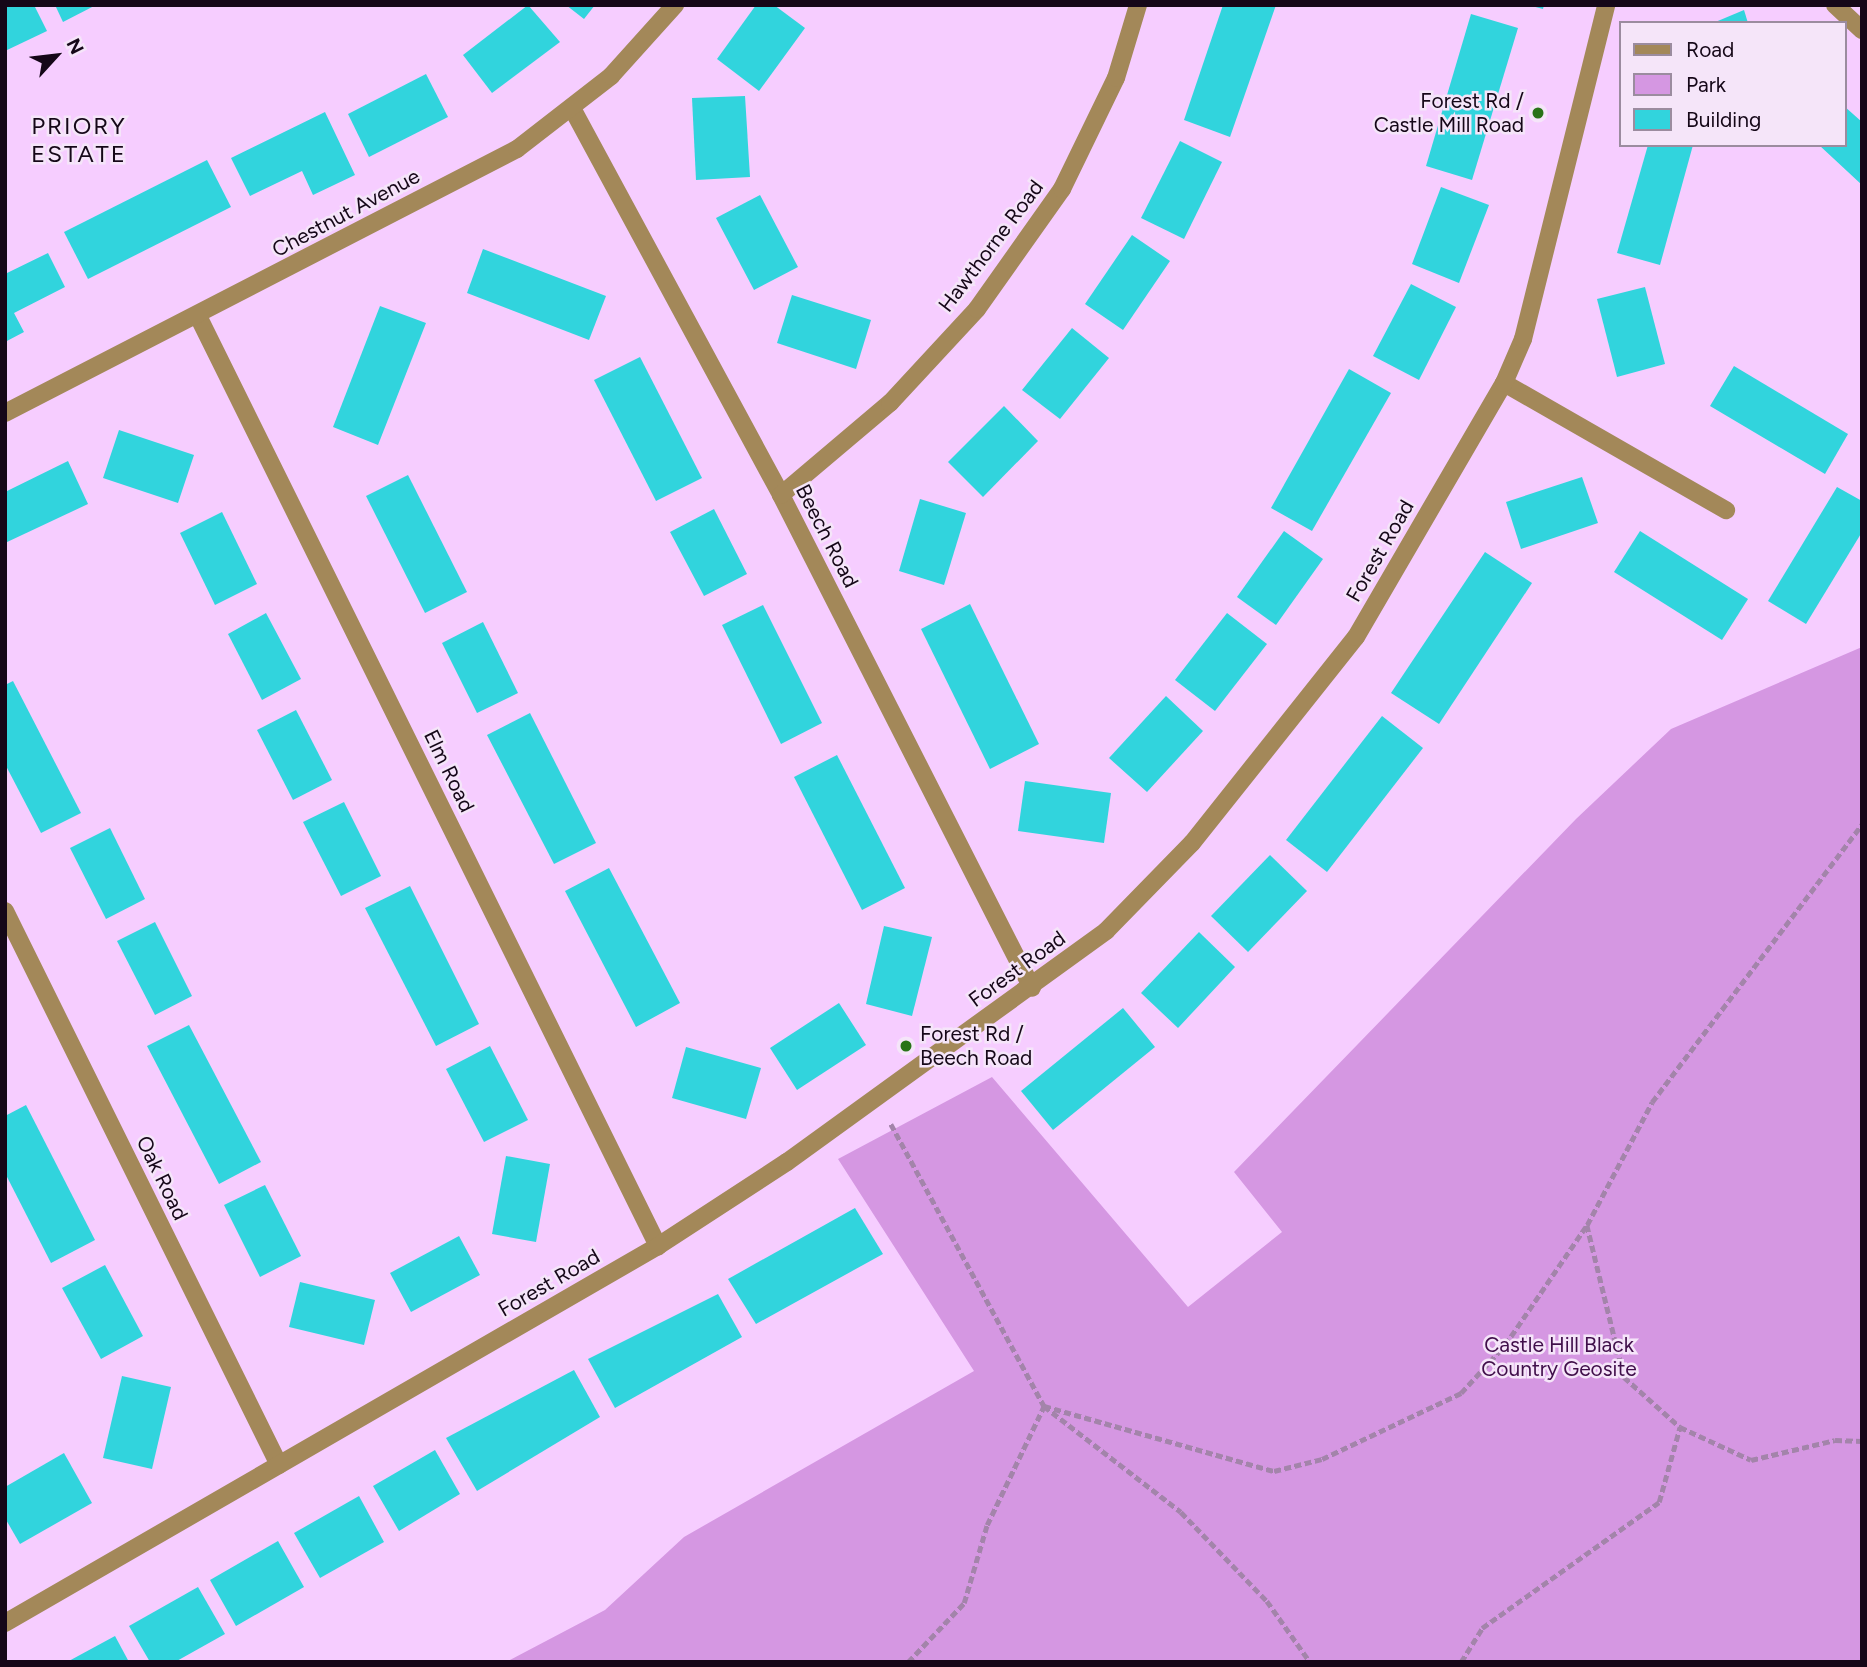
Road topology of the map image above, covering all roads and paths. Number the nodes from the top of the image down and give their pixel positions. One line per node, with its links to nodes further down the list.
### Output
1 (675, 5): 6 (street, Chestnut Avenue)
2 (1138, 5): 10 (street, Hawthorne Road)
3 (1606, 5): 8 (street, Forest Road)
4 (1835, 5): 5 (street)
5 (1862, 30)
6 (573, 110): 7 (street, Chestnut Avenue); 10 (street, Beech Road)
7 (198, 316): 9 (street, Chestnut Avenue); 17 (street, Elm Road)
8 (1504, 383): 11 (street); 14 (street, Forest Road)
9 (5, 413)
10 (780, 495): 14 (street, Beech Road)
11 (1726, 510)
12 (1862, 824): 16 (path)
13 (5, 911): 21 (street, Oak Road)
14 (1032, 988): 15 (street, Forest Road)
15 (873, 1101): 17 (street, Forest Road); 18 (path)
16 (1587, 1225): 18 (path); 19 (path)
17 (658, 1246): 21 (street, Forest Road)
18 (1044, 1406): 23 (path); 24 (path)
19 (1680, 1427): 20 (path); 25 (path)
20 (1862, 1441)
21 (279, 1465): 22 (street, Forest Road)
22 (5, 1623)
23 (908, 1662)
24 (1310, 1662)
25 (1461, 1662)

